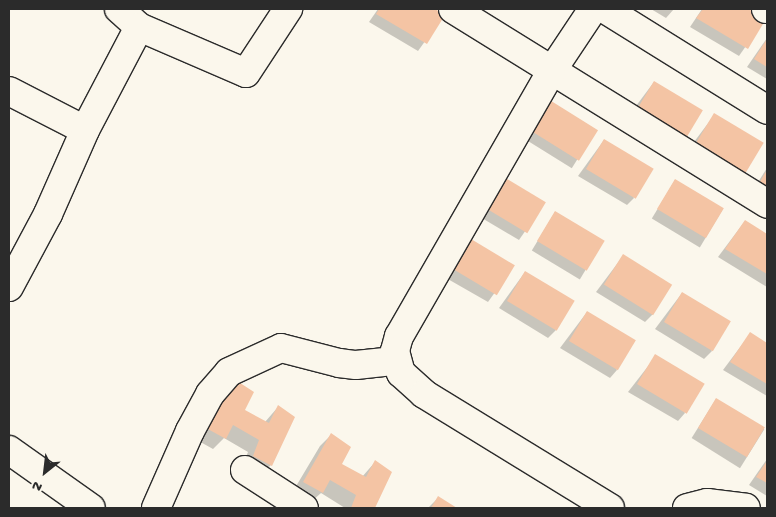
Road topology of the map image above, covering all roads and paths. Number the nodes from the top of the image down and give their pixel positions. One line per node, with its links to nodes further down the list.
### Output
1 (288, 9): 5 (street)
2 (453, 9): 6 (street)
3 (593, 9): 6 (street)
4 (605, 9): 8 (street)
5 (129, 18): 9 (street)
6 (551, 72): 10 (street); 12 (street)
7 (9, 91): 9 (street)
8 (767, 110)
9 (85, 130): 11 (street)
10 (767, 204)
11 (9, 287)
12 (395, 361): 16 (street); 18 (street)
13 (9, 450): 15 (street)
14 (245, 470): 17 (street)
15 (91, 508)
16 (156, 508)
17 (304, 508)
18 (610, 508)
19 (687, 508): 20 (street)
20 (746, 508)

